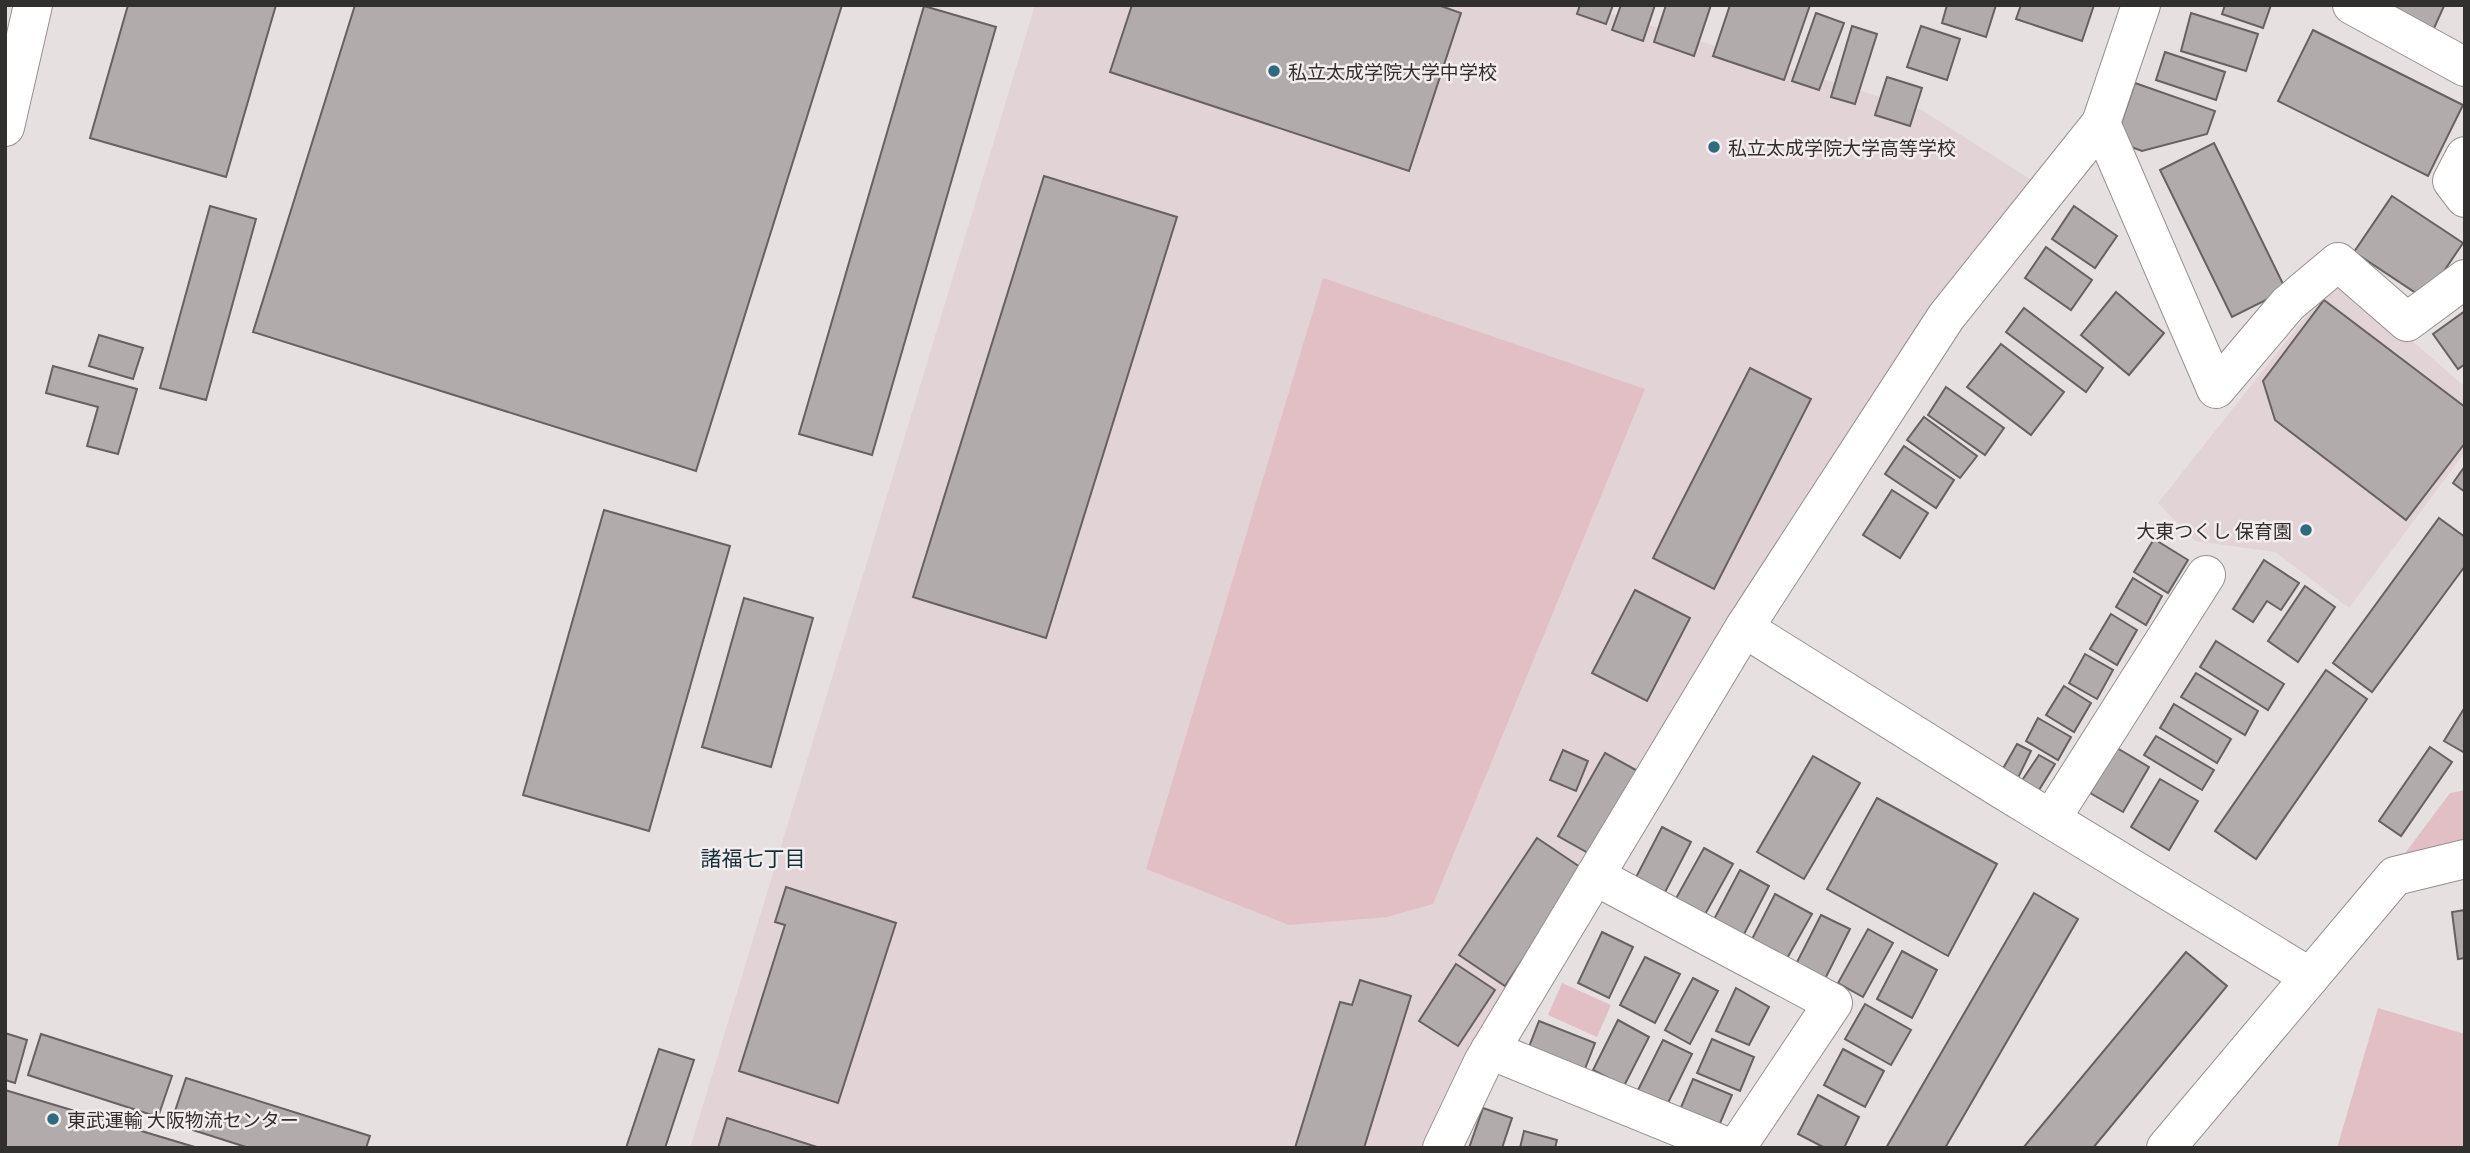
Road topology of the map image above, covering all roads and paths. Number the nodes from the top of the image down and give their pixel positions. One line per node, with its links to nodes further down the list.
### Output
1 (33, 5): 6 (street)
2 (2141, 5): 5 (street)
3 (2351, 5): 4 (street)
4 (2465, 67)
5 (2101, 123): 9 (street); 11 (street)
6 (5, 127)
7 (2465, 156): 8 (street)
8 (2465, 198)
9 (2465, 279)
10 (2206, 575): 12 (street)
11 (1744, 628): 12 (street); 14 (street)
12 (2051, 819): 15 (street)
13 (2465, 859): 15 (street)
14 (1595, 876): 16 (street); 19 (street)
15 (2310, 977): 20 (street)
16 (1490, 1050): 17 (street); 18 (street)
17 (1442, 1148)
18 (1730, 1148)
19 (1736, 1148)
20 (2166, 1148)

